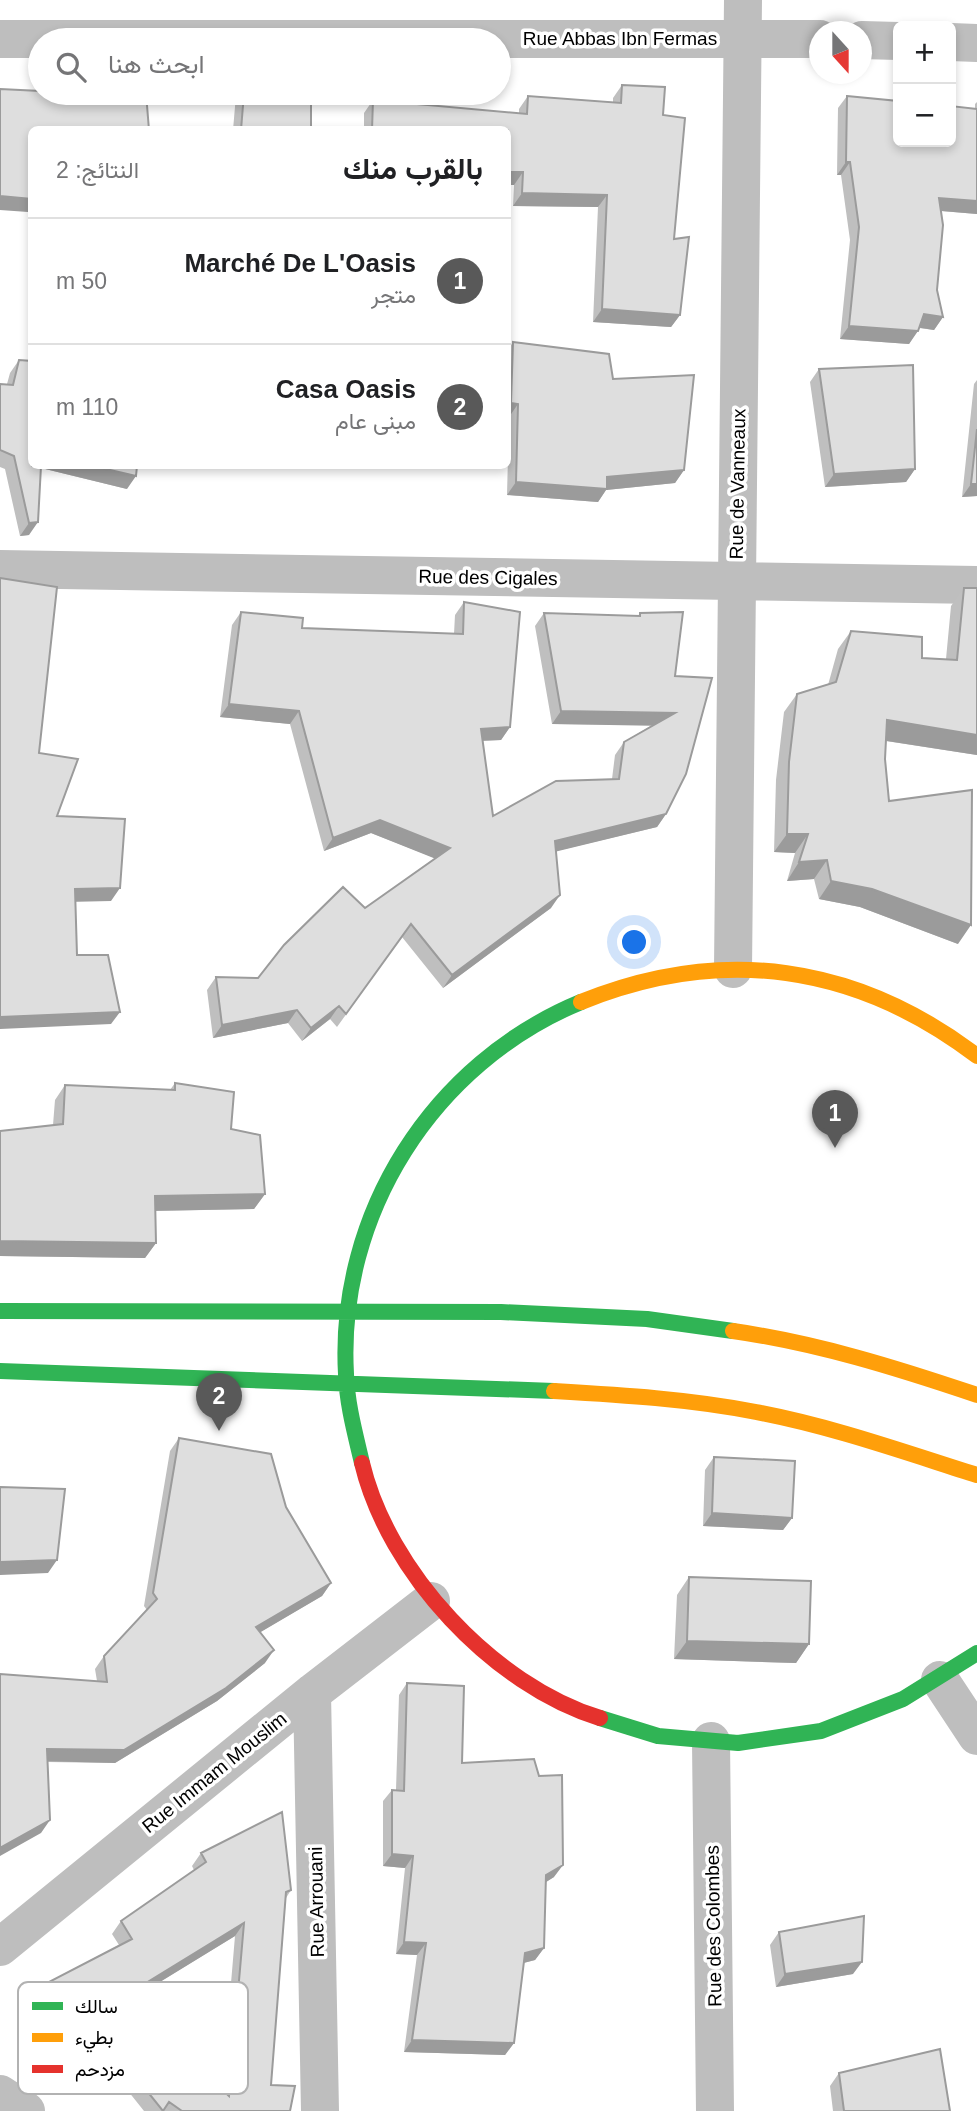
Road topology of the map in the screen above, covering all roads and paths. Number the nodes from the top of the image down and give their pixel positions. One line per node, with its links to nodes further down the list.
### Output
1 (743, 0): 2 (street, Rue de Vanneaux)
2 (742, 37): 3 (street, Rue Abbas Ibn Fermas); 6 (street, Rue Abbas Ibn Fermas); 12 (street, Rue de Vanneaux)
3 (511, 38)
4 (0, 39): 5 (street, Rue Abbas Ibn Fermas)
5 (28, 39)
6 (809, 39)
7 (872, 40): 8 (street)
8 (893, 41)
9 (956, 42): 10 (street)
10 (977, 43)
11 (0, 569): 12 (street, Rue des Cigales)
12 (736, 581): 13 (street, Rue des Cigales); 14 (street, Rue de Vanneaux)
13 (977, 585)
14 (733, 969): 15 (street); 16 (street)
15 (977, 1056)
16 (346, 1310): 17 (street); 19 (street); 20 (street)
17 (0, 1311)
18 (0, 1371): 19 (street)
19 (345, 1382): 21 (street); 22 (street)
20 (977, 1395)
21 (977, 1475)
22 (431, 1601): 25 (street, Rue Immam Mouslim); 27 (street)
23 (977, 1653): 24 (street)
24 (940, 1680): 26 (street); 27 (street)
25 (312, 1693): 28 (street, Rue Immam Mouslim); 31 (street, Rue Arrouani)
26 (977, 1736)
27 (711, 1741): 32 (street, Rue des Colombes)
28 (0, 1947)
29 (0, 2094): 30 (street)
30 (26, 2111)
31 (320, 2111)
32 (715, 2111)

